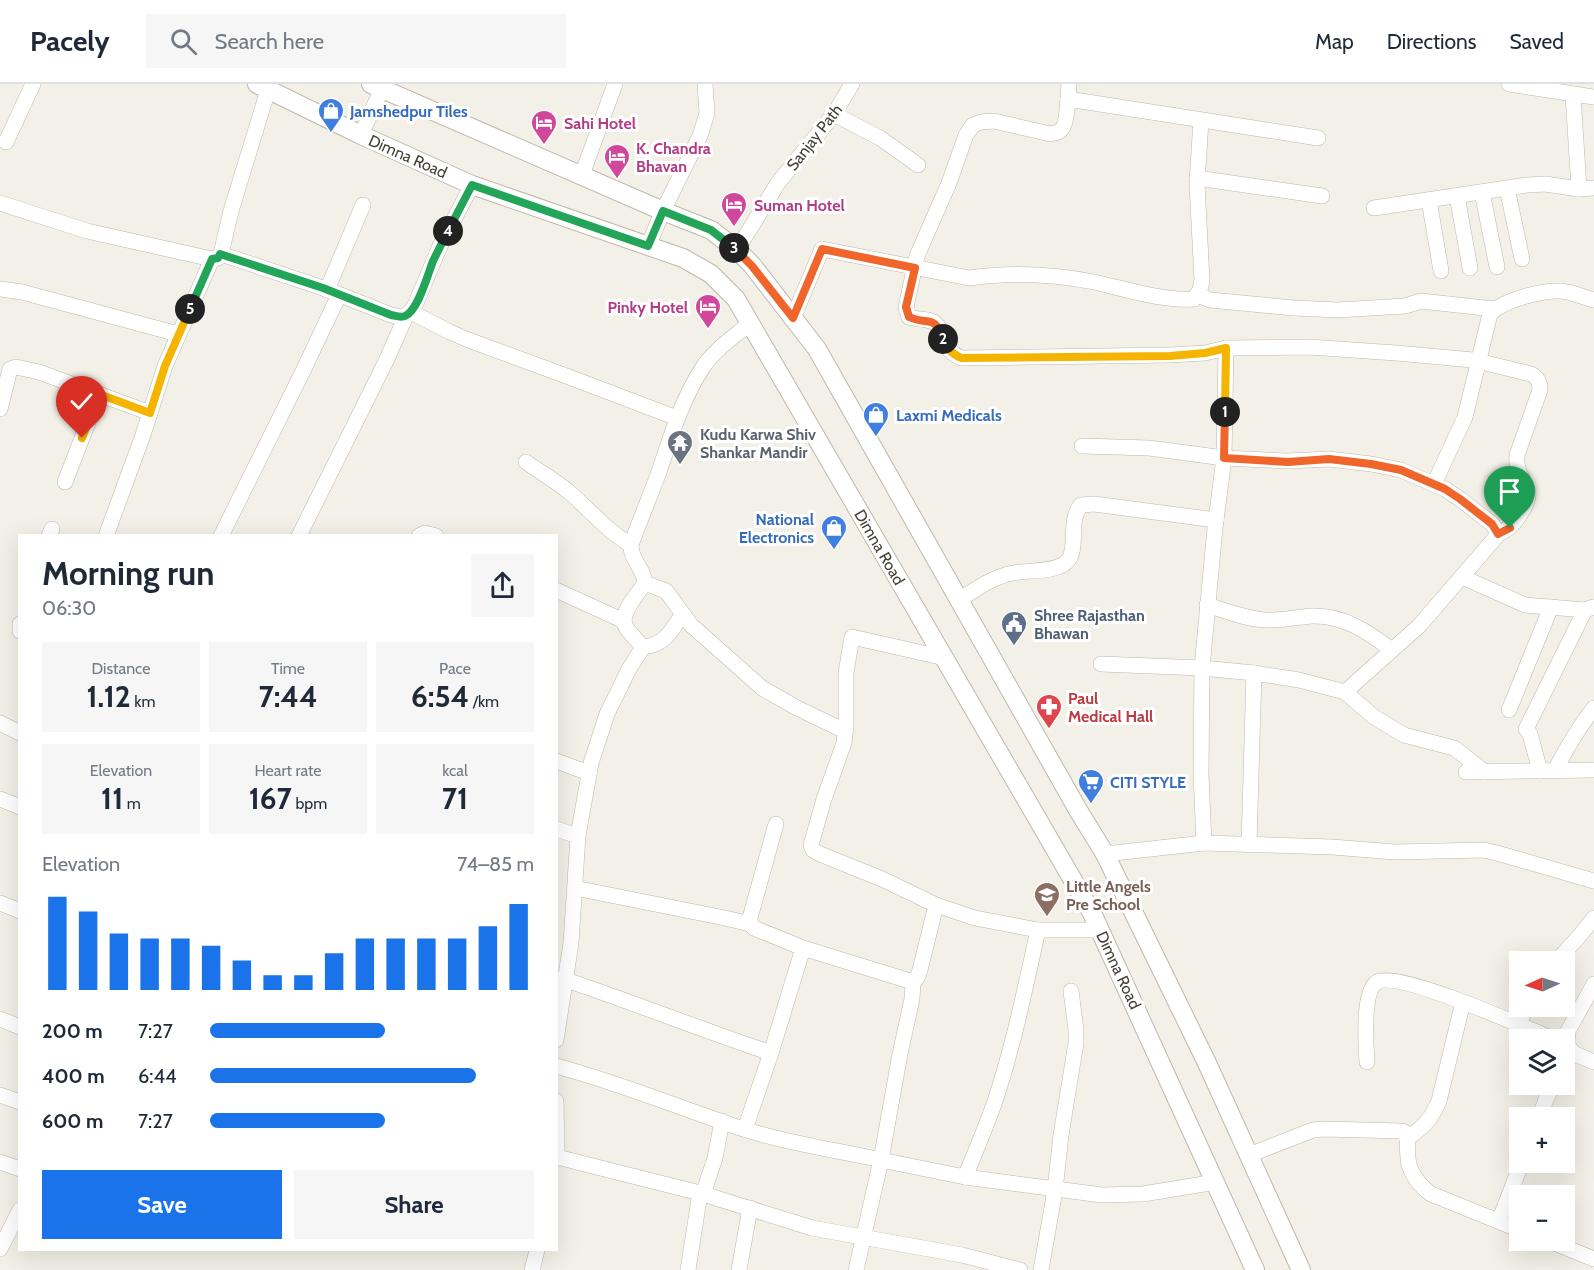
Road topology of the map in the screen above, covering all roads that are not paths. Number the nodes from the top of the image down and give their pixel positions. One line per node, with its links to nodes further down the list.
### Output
1 (33, 84): 15 (street)
2 (615, 84): 17 (street)
3 (705, 84): 29 (street)
4 (852, 84): 11 (street, Sanjay Path)
5 (1509, 84): 9 (street)
6 (378, 86): 13 (street); 17 (street)
7 (262, 87): 13 (street, Dimna Road); 32 (street)
8 (1069, 92): 12 (street); 35 (street)
9 (1573, 94): 10 (street); 21 (street)
10 (1594, 97)
11 (834, 114): 16 (street); 31 (street, Sanjay Path)
12 (1201, 120): 14 (street); 18 (street)
13 (361, 135): 19 (street, Dimna Road)
14 (1318, 138)
15 (6, 142)
16 (918, 165)
17 (582, 175): 29 (street)
18 (1197, 178): 23 (street); 40 (street)
19 (472, 185): 30 (street, Dimna Road); 43 (street)
20 (1507, 188): 21 (street); 22 (street); 33 (street)
21 (1586, 188)
22 (1482, 192): 24 (street); 34 (street)
23 (1322, 196)
24 (1457, 196): 25 (street); 36 (street)
25 (1429, 200): 28 (street); 37 (street)
26 (0, 203): 32 (street)
27 (363, 205): 39 (street)
28 (1374, 208)
29 (663, 211): 30 (street); 31 (street)
30 (648, 246): 45 (street, Dimna Road)
31 (737, 250): 44 (street)
32 (216, 256): 39 (street); 46 (street)
33 (1522, 259)
34 (1497, 267)
35 (915, 268): 40 (street); 44 (street); 47 (street)
36 (1470, 268)
37 (1441, 271)
38 (0, 289): 46 (street)
39 (333, 292): 43 (street); 60 (street)
40 (1197, 295): 42 (street)
41 (1594, 300): 42 (street)
42 (1494, 309): 48 (street)
43 (409, 314): 52 (street); 61 (street)
44 (793, 318): 67 (street)
45 (750, 324): 52 (street); 75 (street, Dimna Road)
46 (178, 334): 51 (street)
47 (1226, 348): 48 (street); 54 (street)
48 (1479, 361): 57 (street); 62 (street)
49 (99, 394): 50 (street); 51 (street); 56 (street)
50 (0, 409)
51 (150, 413): 59 (street)
52 (677, 418): 63 (street)
53 (1082, 446): 54 (street)
54 (1224, 458): 57 (street); 58 (street)
55 (526, 462): 63 (street)
56 (65, 482)
57 (1434, 484): 62 (street)
58 (1216, 520): 67 (street); 68 (street)
59 (107, 534)
60 (222, 534)
61 (300, 534)
62 (1498, 534): 64 (street)
63 (631, 545): 65 (street)
64 (1462, 577): 69 (street); 74 (street)
65 (645, 583): 71 (street); 72 (street)
66 (558, 591): 72 (street)
67 (959, 600): 98 (street)
68 (1207, 605): 74 (street); 77 (street)
69 (1551, 607): 70 (street); 81 (street)
70 (1590, 608): 86 (street)
71 (683, 614): 73 (street); 83 (street)
72 (624, 621): 73 (street)
73 (643, 647): 90 (street)
74 (1392, 650): 79 (street)
75 (945, 658): 83 (street); 107 (street, Dimna Road)
76 (1101, 664): 77 (street)
77 (1202, 668): 78 (street); 96 (street)
78 (1254, 673): 79 (street); 97 (street)
79 (1345, 692): 89 (street)
80 (1594, 708): 86 (street)
81 (1509, 710)
82 (0, 723): 84 (street)
83 (845, 731): 102 (street)
84 (18, 732)
85 (558, 762): 90 (street)
86 (1548, 770): 87 (street); 89 (street)
87 (1594, 770)
88 (1466, 772): 89 (street)
89 (1485, 772)
90 (590, 773): 95 (street)
91 (0, 799): 92 (street)
92 (18, 806)
93 (776, 824): 105 (street)
94 (558, 830): 95 (street)
95 (578, 836): 100 (street)
96 (1204, 843): 97 (street); 98 (street)
97 (1249, 844): 99 (street)
98 (1105, 854): 132 (street)
99 (1594, 880)
100 (575, 888): 105 (street); 110 (street)
101 (0, 903): 103 (street)
102 (936, 905): 106 (street); 111 (street)
103 (18, 910)
104 (1594, 918): 109 (street)
105 (750, 924): 108 (street)
106 (1038, 930): 107 (street); 138 (street)
107 (1100, 930): 139 (street, Dimna Road)
108 (803, 948): 111 (street); 123 (street)
109 (1566, 951)
110 (561, 979): 115 (street); 123 (street)
111 (913, 982): 134 (street)
112 (1594, 984): 121 (street)
113 (1071, 991): 140 (street)
114 (1463, 1002): 118 (street); 124 (street); 131 (street)
115 (558, 1016)
116 (1522, 1017): 118 (street)
117 (0, 1019): 119 (street)
118 (1518, 1024): 120 (street)
119 (18, 1026)
120 (1529, 1029)
121 (1569, 1029)
122 (1575, 1051): 125 (street)
123 (771, 1053): 130 (street)
124 (1367, 1062)
125 (1594, 1062)
126 (558, 1067): 129 (street)
127 (0, 1095): 128 (street)
128 (18, 1101)
129 (722, 1121): 130 (street); 141 (street)
130 (745, 1130): 134 (street)
131 (1407, 1138): 132 (street); 144 (street)
132 (1249, 1155): 158 (street)
133 (558, 1158): 141 (street)
134 (881, 1160): 138 (street); 146 (street)
135 (0, 1162): 136 (street)
136 (18, 1168)
137 (1518, 1173): 144 (street)
138 (965, 1178): 140 (street)
139 (1216, 1182): 140 (street); 157 (street, Dimna Road)
140 (1055, 1190): 156 (street)
141 (702, 1194): 142 (street); 152 (street)
142 (750, 1208): 146 (street); 153 (street)
143 (18, 1214): 147 (street)
144 (1499, 1221): 145 (street)
145 (1509, 1225)
146 (863, 1238): 154 (street); 155 (street)
147 (0, 1249)
148 (537, 1251): 151 (street)
149 (1575, 1251): 150 (street)
150 (1594, 1258)
151 (532, 1270)
152 (688, 1270)
153 (739, 1270)
154 (856, 1270)
155 (1020, 1270)
156 (1041, 1270)
157 (1255, 1270)
158 (1301, 1270)

